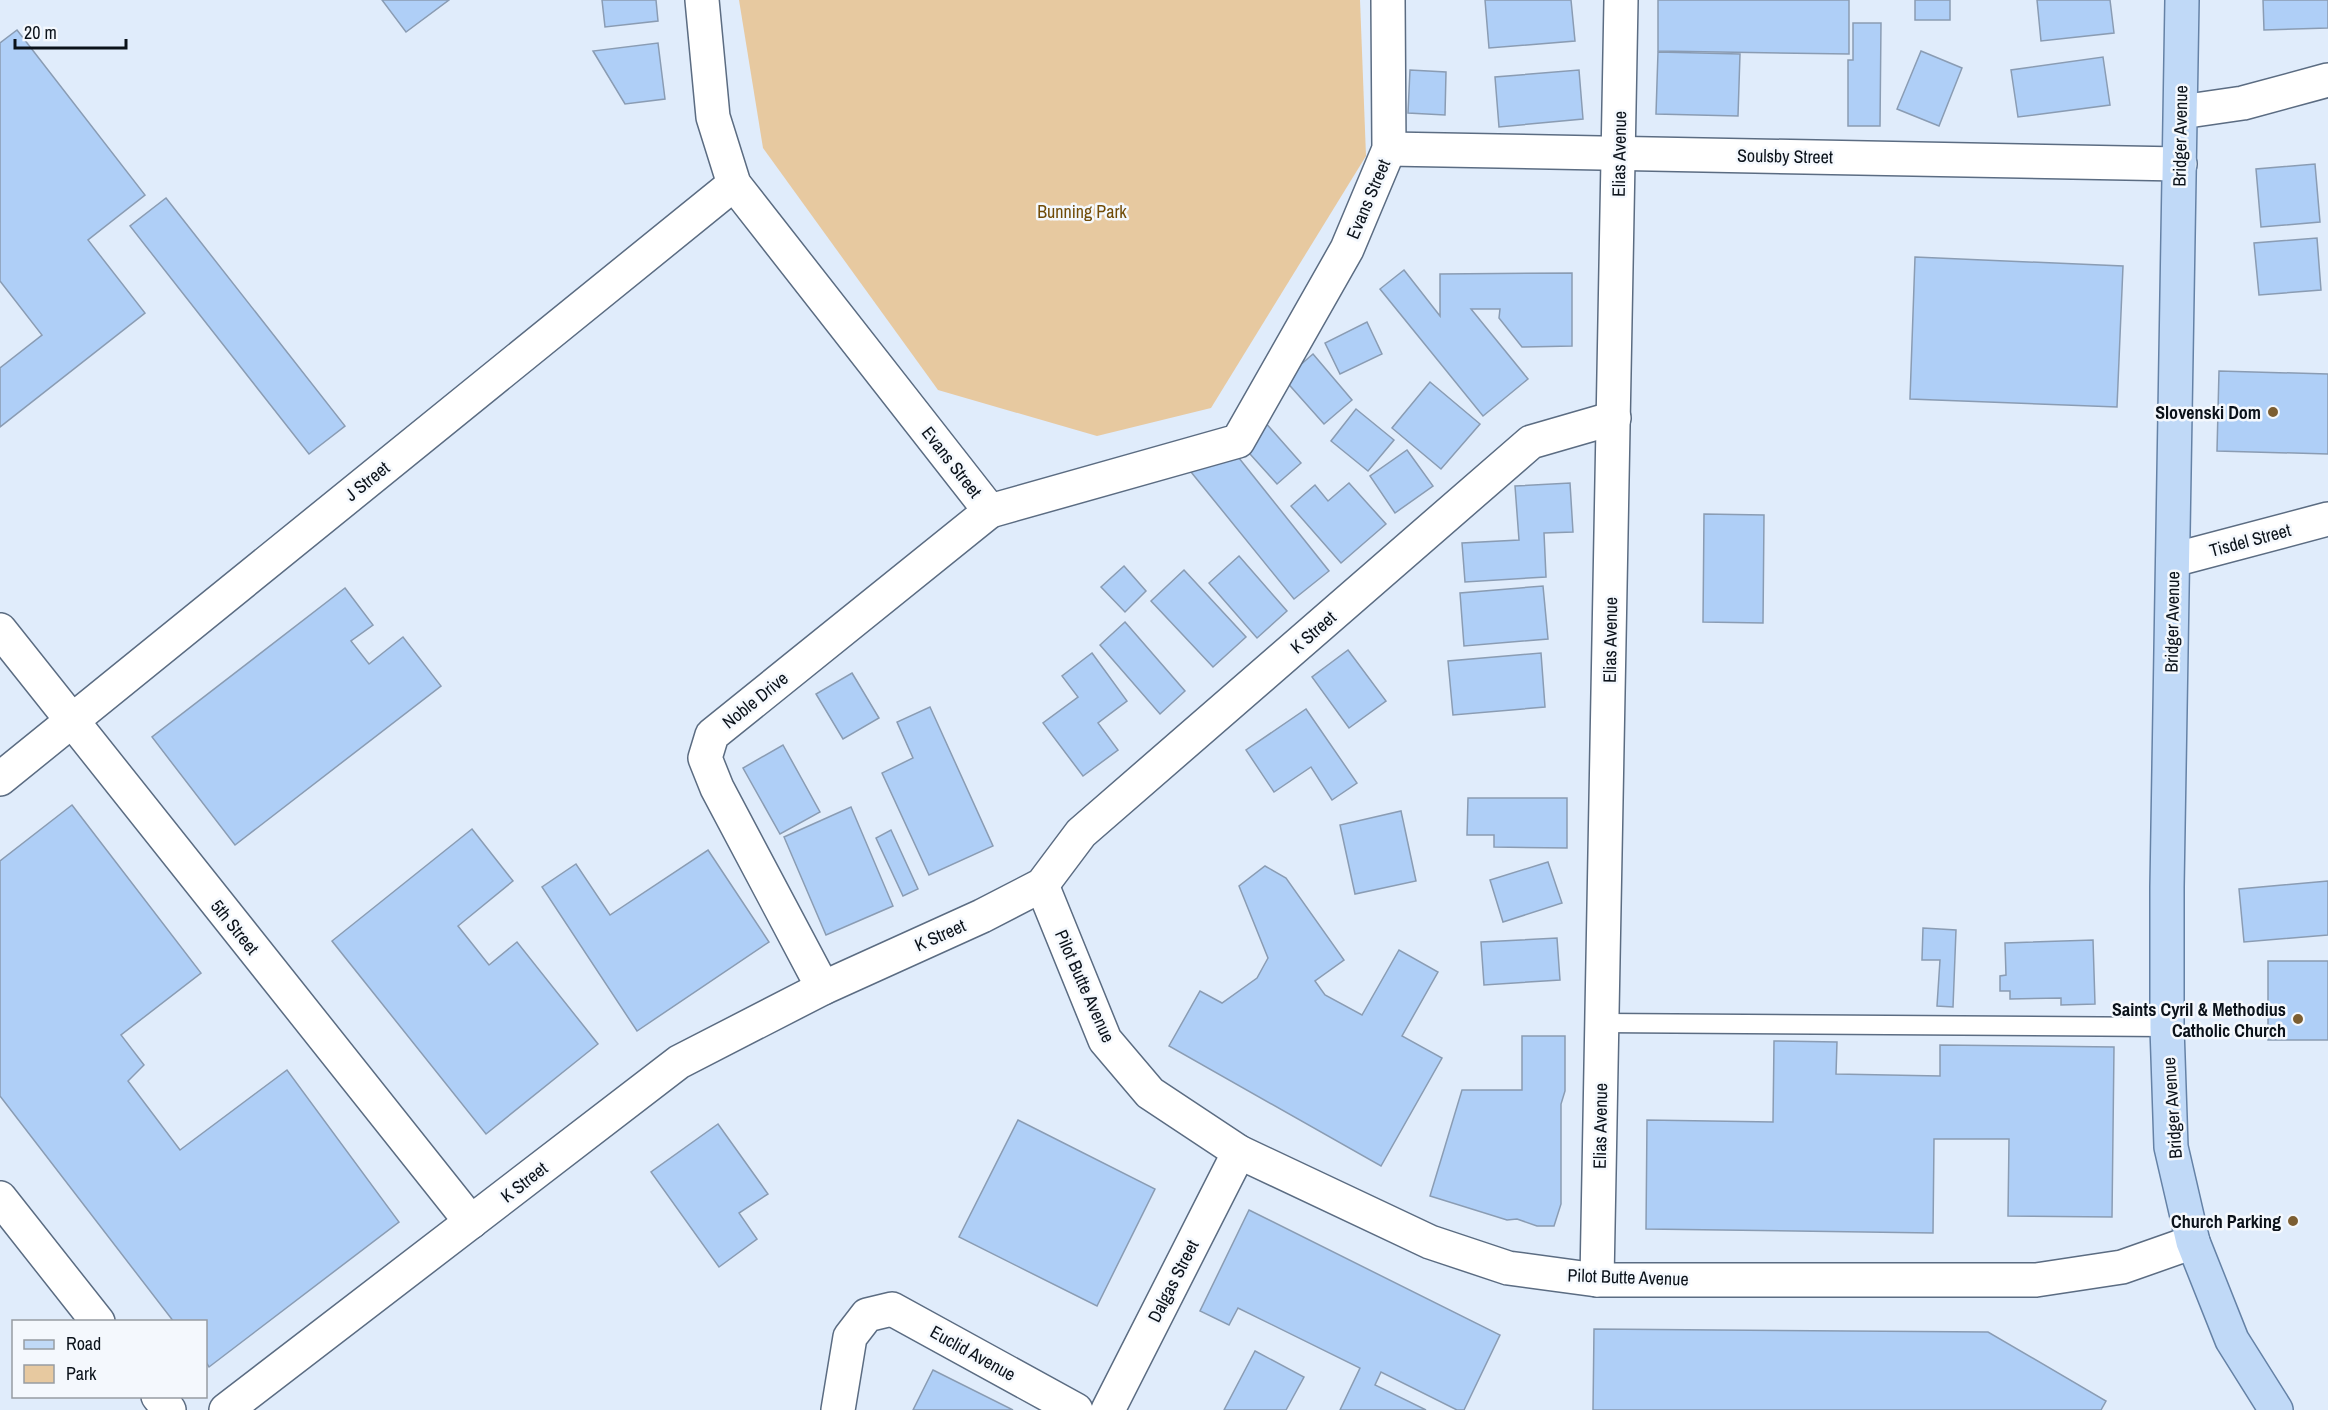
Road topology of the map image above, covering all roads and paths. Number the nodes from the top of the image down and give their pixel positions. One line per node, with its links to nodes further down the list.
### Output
1 (702, 0): 10 (street, Evans Street)
2 (1388, 0): 7 (street)
3 (1621, 0): 8 (street, Elias Avenue)
4 (2182, 0): 6 (main road, Bridger Avenue)
5 (2328, 80): 6 (street)
6 (2181, 112): 9 (main road, Bridger Avenue)
7 (1389, 148): 8 (street, Soulsby Street); 12 (street, Evans Street)
8 (1619, 153): 9 (street, Soulsby Street); 11 (street, Elias Avenue)
9 (2180, 164): 14 (main road, Bridger Avenue)
10 (734, 184): 12 (street, Evans Street); 16 (street, J Street)
11 (1614, 418): 18 (street, K Street); 20 (street, Elias Avenue)
12 (990, 511): 19 (street, Noble Drive)
13 (2328, 519): 14 (street, Tisdel Street)
14 (2173, 560): 21 (main road, Bridger Avenue)
15 (0, 630): 16 (street, 5th Street)
16 (71, 721): 17 (street, J Street); 24 (street, 5th Street)
17 (0, 779)
18 (1042, 885): 19 (street, K Street); 22 (street, Pilot Butte Avenue)
19 (823, 988): 24 (street, K Street)
20 (1603, 1023): 21 (lane); 26 (street, Elias Avenue)
21 (2166, 1027): 25 (main road, Bridger Avenue)
22 (1239, 1152): 26 (street, Pilot Butte Avenue); 33 (street, Dalgas Street)
23 (0, 1197): 27 (street)
24 (471, 1222): 30 (street, K Street)
25 (2193, 1242): 26 (street, Pilot Butte Avenue); 34 (main road)
26 (1597, 1280)
27 (96, 1320)
28 (160, 1398): 29 (street)
29 (169, 1410)
30 (226, 1410)
31 (838, 1410): 32 (street, Euclid Avenue)
32 (1076, 1410)
33 (1108, 1410)
34 (2276, 1410)

